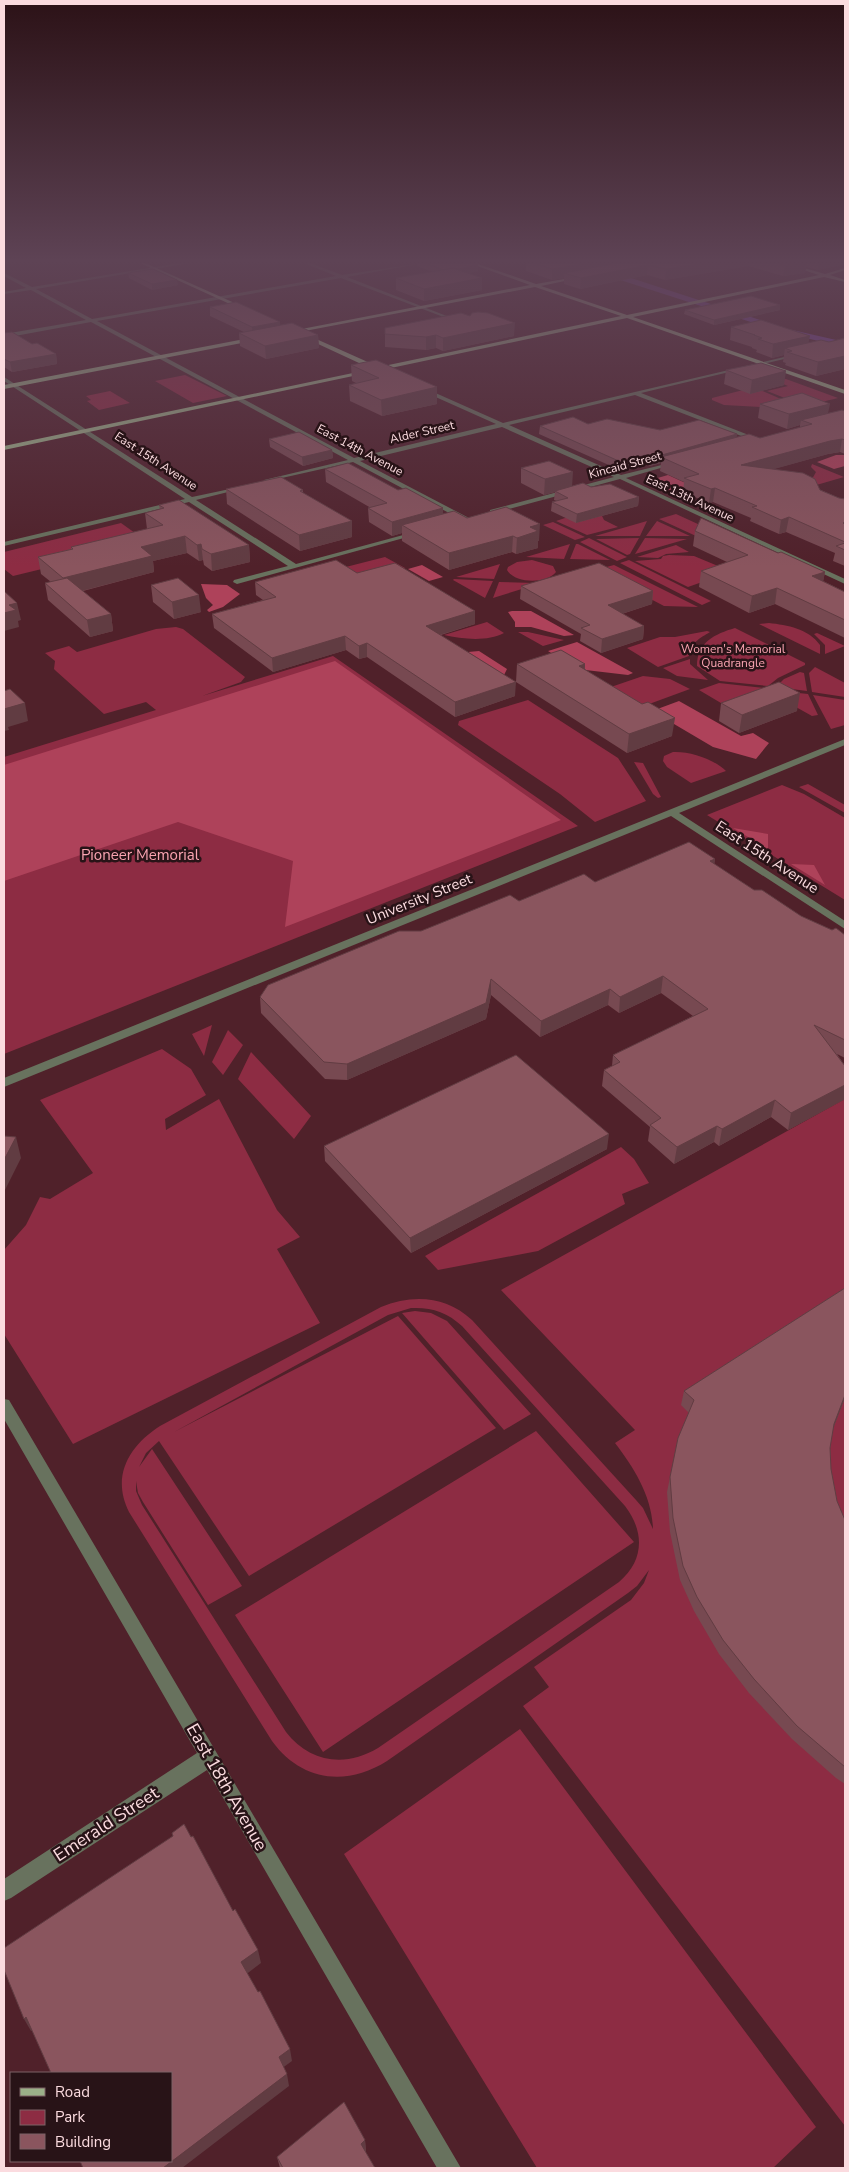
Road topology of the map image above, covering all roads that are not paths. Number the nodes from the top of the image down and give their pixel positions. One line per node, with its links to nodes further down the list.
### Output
1 (122, 364): 10 (main road)
2 (175, 364): 16 (street, East 14th Avenue)
3 (368, 364): 7 (main road)
4 (400, 364): 7 (main road)
5 (765, 364): 14 (main road)
6 (753, 365): 13 (street, Alder Street); 15 (main road)
7 (378, 369): 8 (street); 16 (main road)
8 (392, 376)
9 (4, 379): 10 (street, East 15th Avenue)
10 (14, 385): 12 (main road); 18 (street, East 15th Avenue)
11 (414, 385): 17 (street, East 13th Avenue)
12 (4, 387)
13 (635, 392): 17 (street, Alder Street); 19 (street)
14 (845, 392)
15 (845, 397)
16 (240, 398): 18 (main road); 21 (street, East 14th Avenue)
17 (503, 425): 21 (street, Alder Street); 23 (street, East 13th Avenue)
18 (84, 431): 20 (main road); 26 (street, East 15th Avenue)
19 (740, 445)
20 (4, 448)
21 (355, 460): 24 (street, Alder Street); 29 (street, East 14th Avenue)
22 (681, 461): 23 (street, Kincaid Street)
23 (620, 478): 27 (street, Kincaid Street); 35 (street, East 13th Avenue)
24 (259, 483)
25 (251, 485): 26 (street)
26 (190, 500): 32 (street); 33 (street, East 15th Avenue)
27 (484, 515)
28 (475, 517): 29 (street)
29 (466, 520): 30 (street)
30 (458, 522)
31 (422, 532): 33 (street)
32 (4, 543)
33 (294, 566): 34 (street)
34 (237, 582)
35 (845, 582)
36 (845, 742): 37 (street, University Street)
37 (672, 813): 38 (street, East 15th Avenue); 39 (street, University Street)
38 (844, 924)
39 (4, 1083)
40 (4, 1405): 41 (street, East 18th Avenue)
41 (209, 1757): 42 (street, Emerald Street); 43 (street, East 18th Avenue)
42 (4, 1891)
43 (450, 2168)

